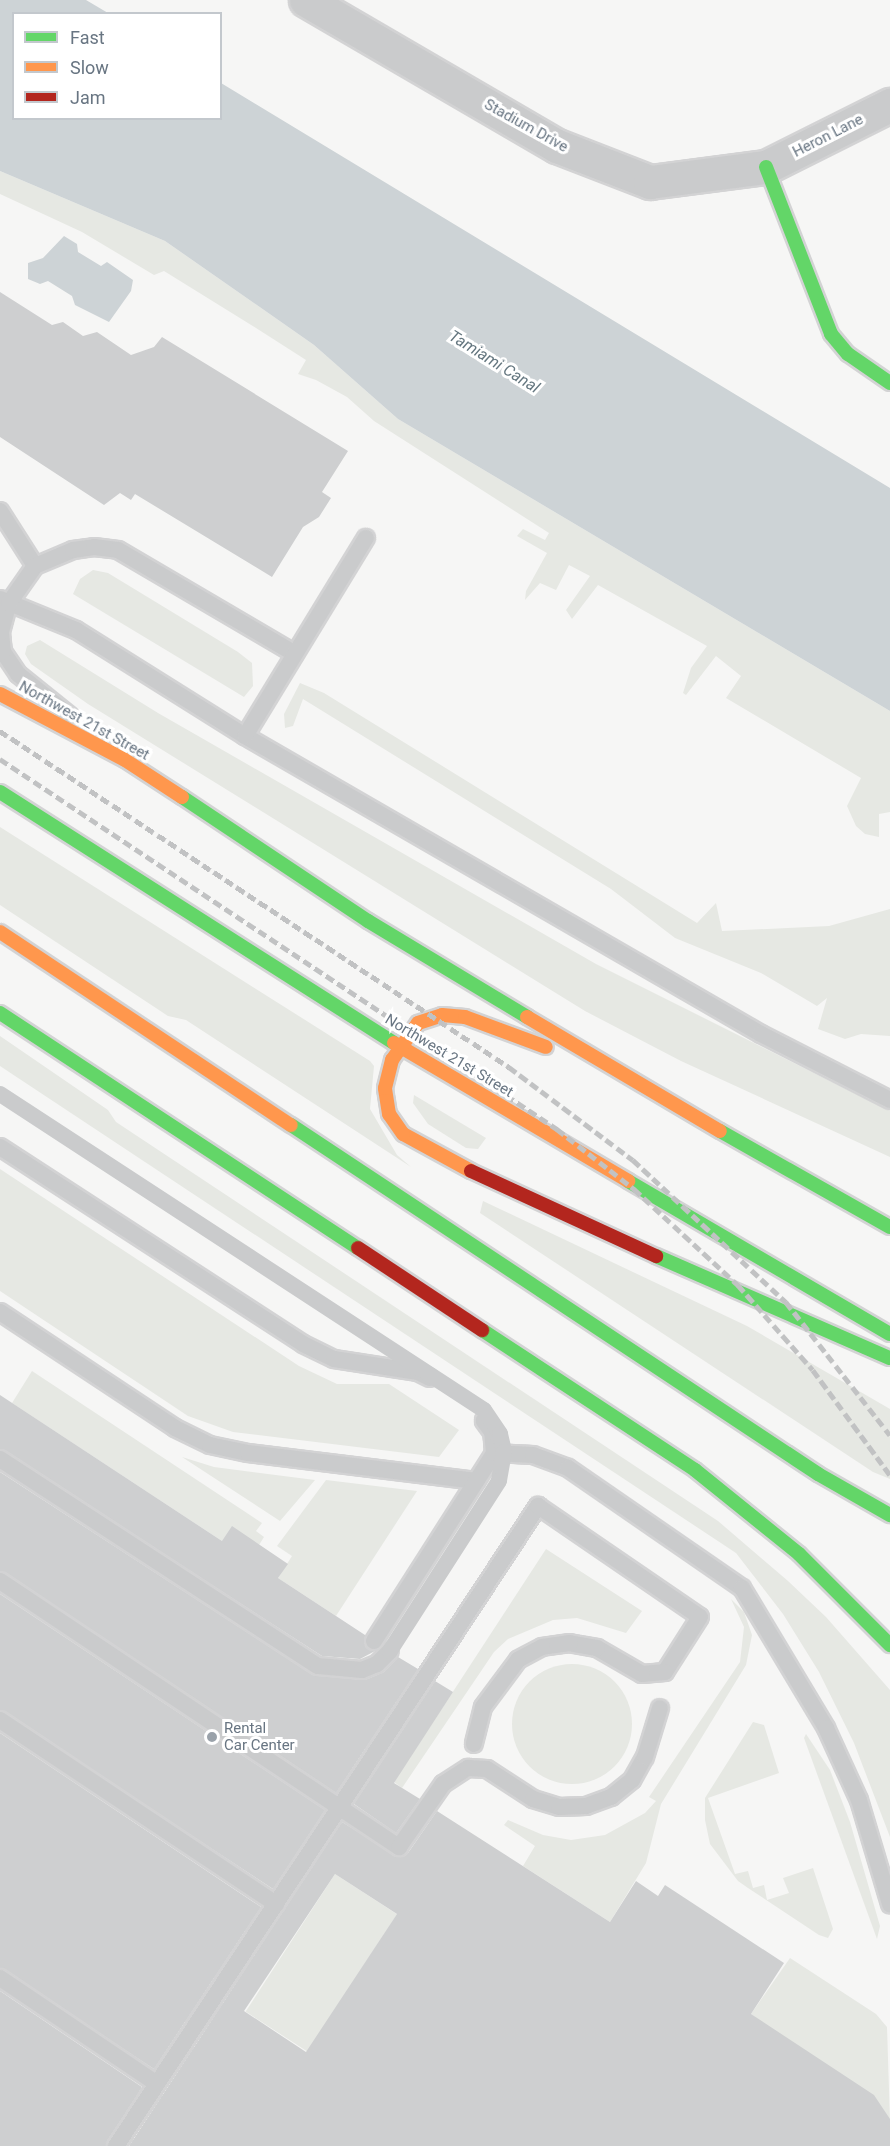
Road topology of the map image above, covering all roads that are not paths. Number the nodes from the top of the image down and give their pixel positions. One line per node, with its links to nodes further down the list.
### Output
1 (306, 0): 3 (street, Stadium Drive)
2 (890, 105): 3 (street, Heron Lane)
3 (766, 167): 4 (main road)
4 (890, 383)
5 (0, 511): 7 (lane)
6 (366, 538): 9 (lane)
7 (35, 566): 8 (lane); 9 (lane)
8 (5, 601): 11 (lane); 12 (lane)
9 (295, 654): 11 (lane)
10 (0, 694): 12 (main road, Northwest 21st Street)
11 (246, 736): 19 (lane)
12 (125, 760): 17 (main road, Northwest 21st Street)
13 (0, 792): 16 (main road, Northwest 21st Street)
14 (0, 932): 28 (main road)
15 (0, 1013): 31 (main road)
16 (398, 1046): 17 (main road); 23 (main road, Northwest 21st Street); 24 (main road)
17 (639, 1085): 21 (main road, Northwest 21st Street)
18 (0, 1094): 26 (lane, bridge)
19 (890, 1100)
20 (0, 1147): 25 (lane)
21 (890, 1227)
22 (0, 1312): 27 (lane)
23 (890, 1334)
24 (890, 1358)
25 (494, 1453): 27 (lane); 37 (lane)
26 (0, 1459)
27 (476, 1481): 30 (lane)
28 (890, 1515)
29 (0, 1581): 35 (lane)
30 (374, 1641)
31 (890, 1645)
32 (660, 1708): 35 (lane)
33 (0, 1720): 36 (lane)
34 (474, 1744): 35 (lane)
35 (339, 1808): 36 (lane)
36 (276, 1904): 39 (lane)
37 (890, 1904)
38 (0, 1978): 39 (lane)
39 (157, 2084): 40 (lane)
40 (116, 2146)

